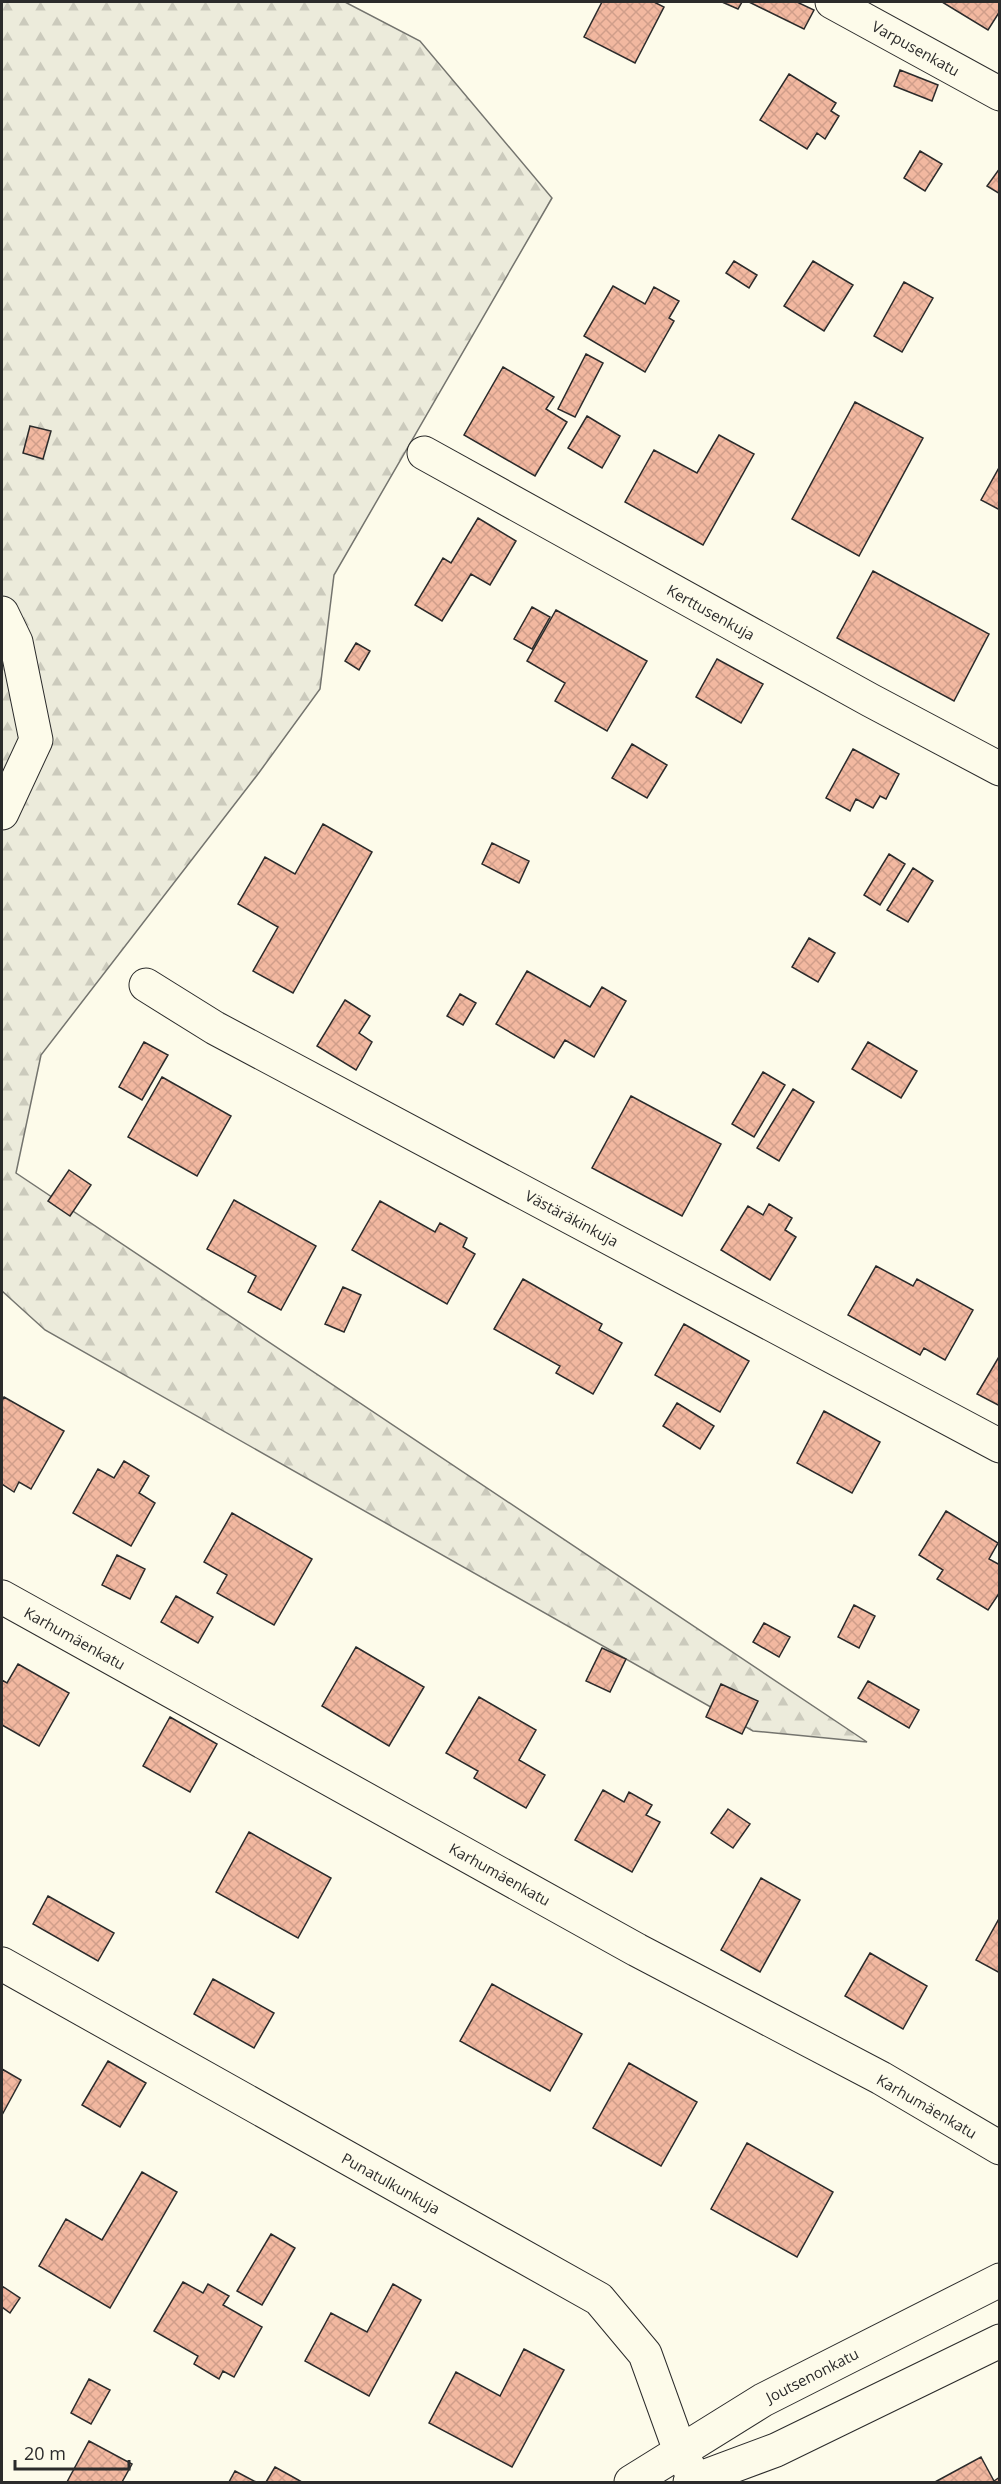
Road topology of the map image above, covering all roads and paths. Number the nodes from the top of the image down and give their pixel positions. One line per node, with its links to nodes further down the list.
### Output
1 (832, 2): 2 (street, Varpusenkatu)
2 (999, 94)
3 (424, 453): 5 (street, Kerttusenkuja)
4 (2, 613): 6 (street)
5 (999, 770)
6 (2, 813)
7 (146, 985): 8 (street, Västäräkinkuja)
8 (999, 1446)
9 (2, 1597): 11 (street, Karhumäenkatu)
10 (2, 1964): 14 (street, Punatulkunkuja)
11 (999, 2148)
12 (999, 2280): 14 (street, Joutsenonkatu)
13 (999, 2341): 17 (street)
14 (680, 2451): 15 (street, Joutsenonkatu); 17 (street, Punatulkunkuja)
15 (632, 2482)
16 (690, 2482): 17 (street)
17 (696, 2482)

